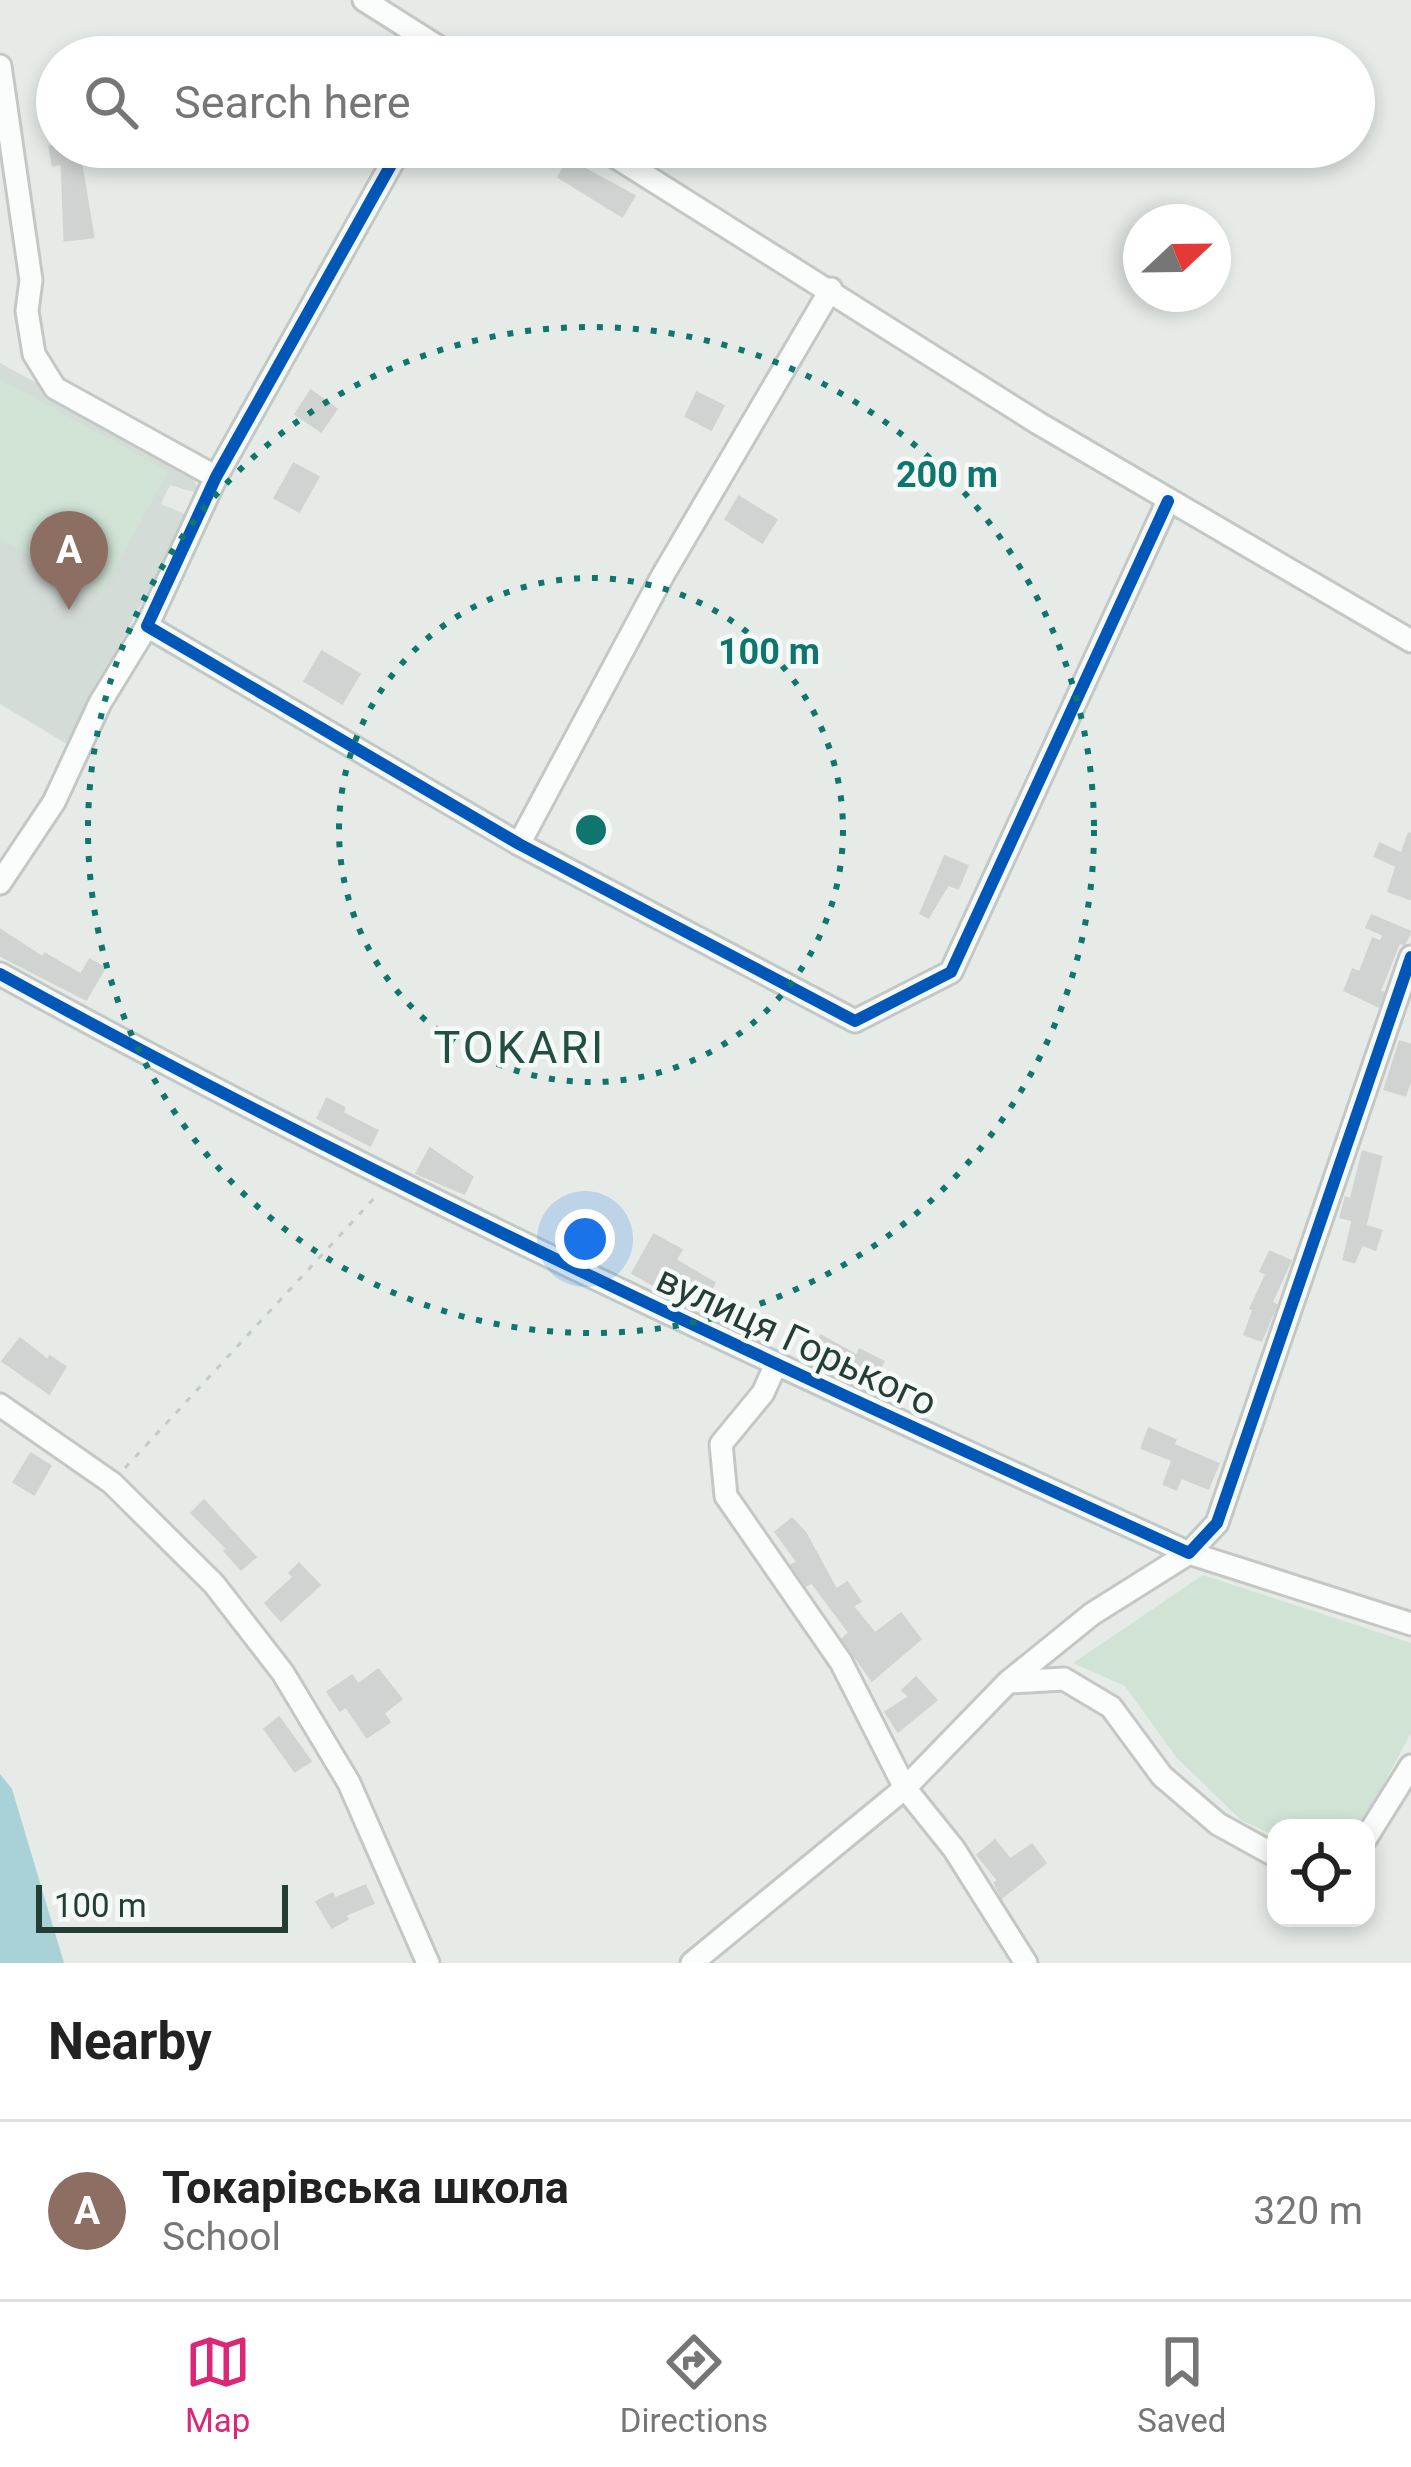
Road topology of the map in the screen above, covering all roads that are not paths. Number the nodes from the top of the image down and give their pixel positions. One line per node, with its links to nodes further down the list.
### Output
1 (364, 0): 2 (street)
2 (420, 36)
3 (0, 67): 7 (street)
4 (389, 168): 7 (street)
5 (634, 168): 6 (street)
6 (830, 289): 8 (street); 11 (street)
7 (215, 477): 9 (street)
8 (1168, 501): 10 (street); 11 (street)
9 (147, 626): 11 (street); 12 (street)
10 (1411, 641)
11 (519, 844)
12 (0, 883)
13 (1411, 957): 17 (street)
14 (0, 974): 15 (street, вулиця Горького)
15 (776, 1364): 17 (street, вулиця Горького); 21 (street)
16 (0, 1405): 24 (street)
17 (1190, 1552): 18 (street, вулиця Горького); 19 (street)
18 (1411, 1624)
19 (1008, 1682): 21 (street); 23 (street)
20 (1411, 1766): 22 (street)
21 (905, 1788): 25 (street); 26 (street)
22 (1375, 1824)
23 (1267, 1851)
24 (428, 1963)
25 (692, 1963)
26 (1026, 1963)

